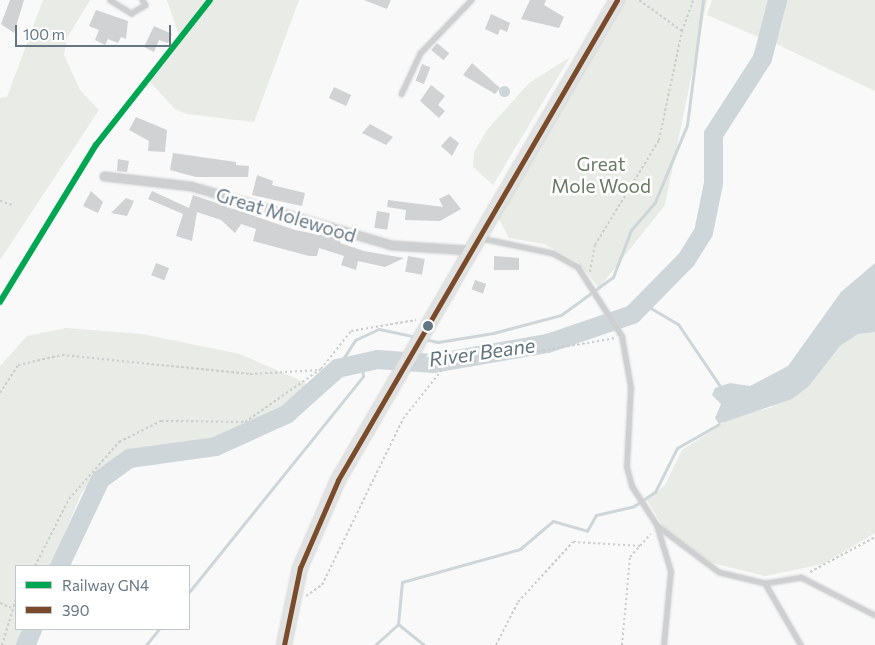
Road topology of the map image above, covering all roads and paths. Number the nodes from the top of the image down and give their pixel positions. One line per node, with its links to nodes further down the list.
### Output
1 (110, 0): 8 (lane)
2 (142, 0): 8 (lane)
3 (148, 0): 8 (lane)
4 (470, 0): 10 (lane)
5 (617, 0): 14 (main road)
6 (639, 0): 9 (path)
7 (693, 0): 9 (path)
8 (145, 5)
9 (682, 31): 16 (path)
10 (401, 94)
11 (104, 176): 15 (street, Great Molewood)
12 (0, 201): 13 (path)
13 (13, 205)
14 (477, 235): 15 (main road); 16 (lane)
15 (468, 250): 17 (main road)
16 (590, 282): 18 (lane)
17 (431, 319): 19 (path); 33 (main road)
18 (621, 334): 21 (lane); 27 (path)
19 (321, 370): 20 (path); 24 (path)
20 (0, 393)
21 (657, 526): 23 (path); 26 (lane); 36 (lane)
22 (875, 537): 25 (path)
23 (642, 546): 34 (path); 35 (path)
24 (36, 565)
25 (801, 577): 26 (lane); 31 (lane)
26 (765, 583): 37 (lane)
27 (301, 599)
28 (15, 601): 30 (path)
29 (0, 603): 30 (path)
30 (11, 608): 32 (path)
31 (875, 615)
32 (2, 645)
33 (284, 645)
34 (496, 645)
35 (622, 645)
36 (664, 645)
37 (801, 645)

